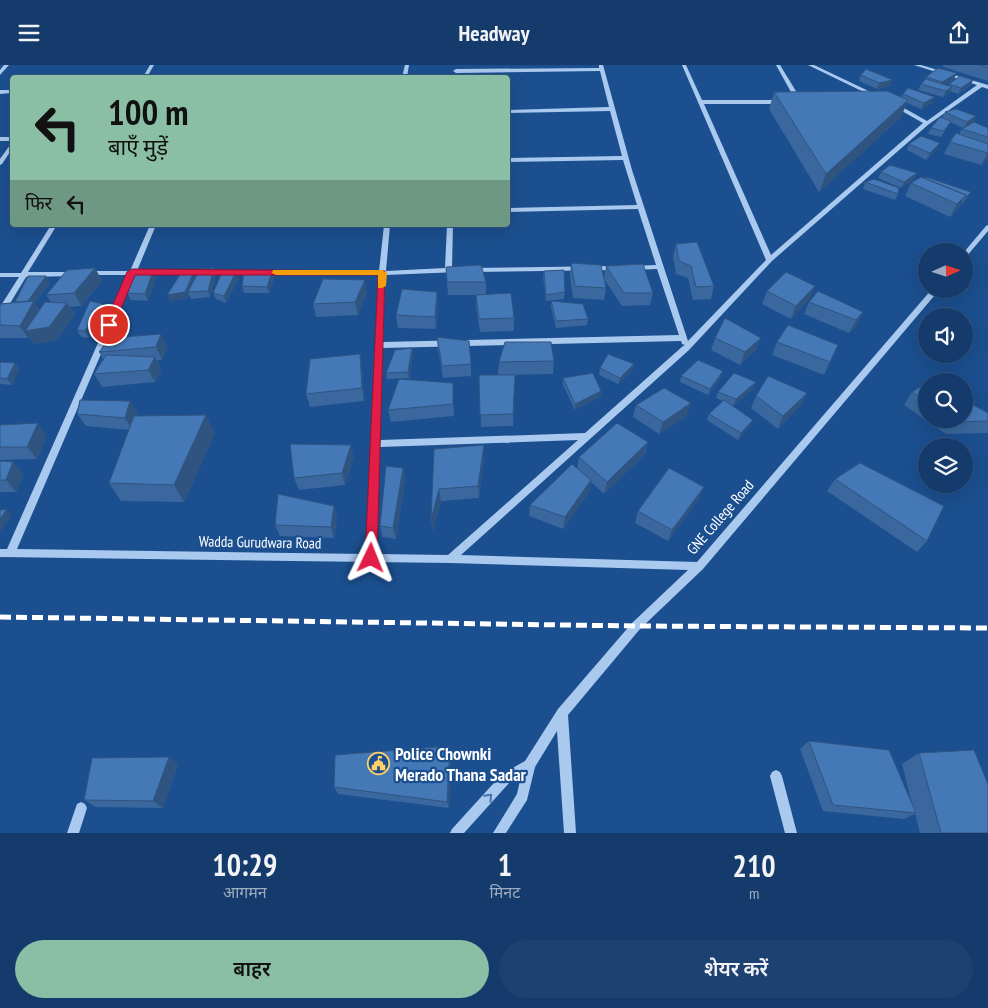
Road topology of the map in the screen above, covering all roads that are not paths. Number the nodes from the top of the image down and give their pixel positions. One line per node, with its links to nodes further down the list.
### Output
1 (7, 65): 9 (street)
2 (684, 65): 12 (street)
3 (778, 65): 13 (street)
4 (810, 65): 11 (street)
5 (916, 65): 10 (street)
6 (535, 67): 7 (street); 8 (street)
7 (602, 67): 16 (street)
8 (456, 68)
9 (0, 73)
10 (984, 86): 18 (street)
11 (884, 100)
12 (701, 102): 13 (street); 32 (street)
13 (800, 102): 14 (street)
14 (809, 102)
15 (893, 104): 18 (street)
16 (612, 109): 17 (street); 20 (street)
17 (510, 112)
18 (927, 123): 32 (street)
19 (10, 149): 22 (street)
20 (626, 158): 21 (street); 23 (street)
21 (510, 159)
22 (0, 163)
23 (641, 207): 24 (street); 33 (street)
24 (510, 210)
25 (53, 227): 38 (street)
26 (152, 227): 35 (street)
27 (388, 227): 36 (street)
28 (450, 227): 34 (street)
29 (988, 227): 30 (street)
30 (985, 237): 31 (street)
31 (973, 248)
32 (770, 259): 43 (street)
33 (659, 267): 34 (street); 41 (street)
34 (448, 271): 36 (street)
35 (132, 272): 36 (street); 38 (street); 46 (street)
36 (382, 273): 42 (street)
37 (0, 275): 38 (street)
38 (23, 275): 40 (street)
39 (928, 298): 49 (street, GNE College Road)
40 (0, 313)
41 (683, 338): 42 (street); 43 (street)
42 (379, 345): 45 (street)
43 (686, 348): 44 (street)
44 (588, 436): 45 (street); 48 (street)
45 (375, 444): 47 (street)
46 (5, 553): 47 (street, Wadda Gurudwara Road)
47 (371, 558): 48 (street, Wadda Gurudwara Road)
48 (450, 559): 49 (street, Wadda Gurudwara Road)
49 (699, 566): 50 (street, GNE College Road)
50 (562, 713): 51 (street, GNE College Road); 57 (street)
51 (529, 765): 55 (street, GNE College Road, one-way to 51); 56 (street, GNE College Road)
52 (776, 776): 58 (street)
53 (81, 808): 54 (street)
54 (74, 833)
55 (456, 833)
56 (500, 833)
57 (570, 833)
58 (791, 833)

